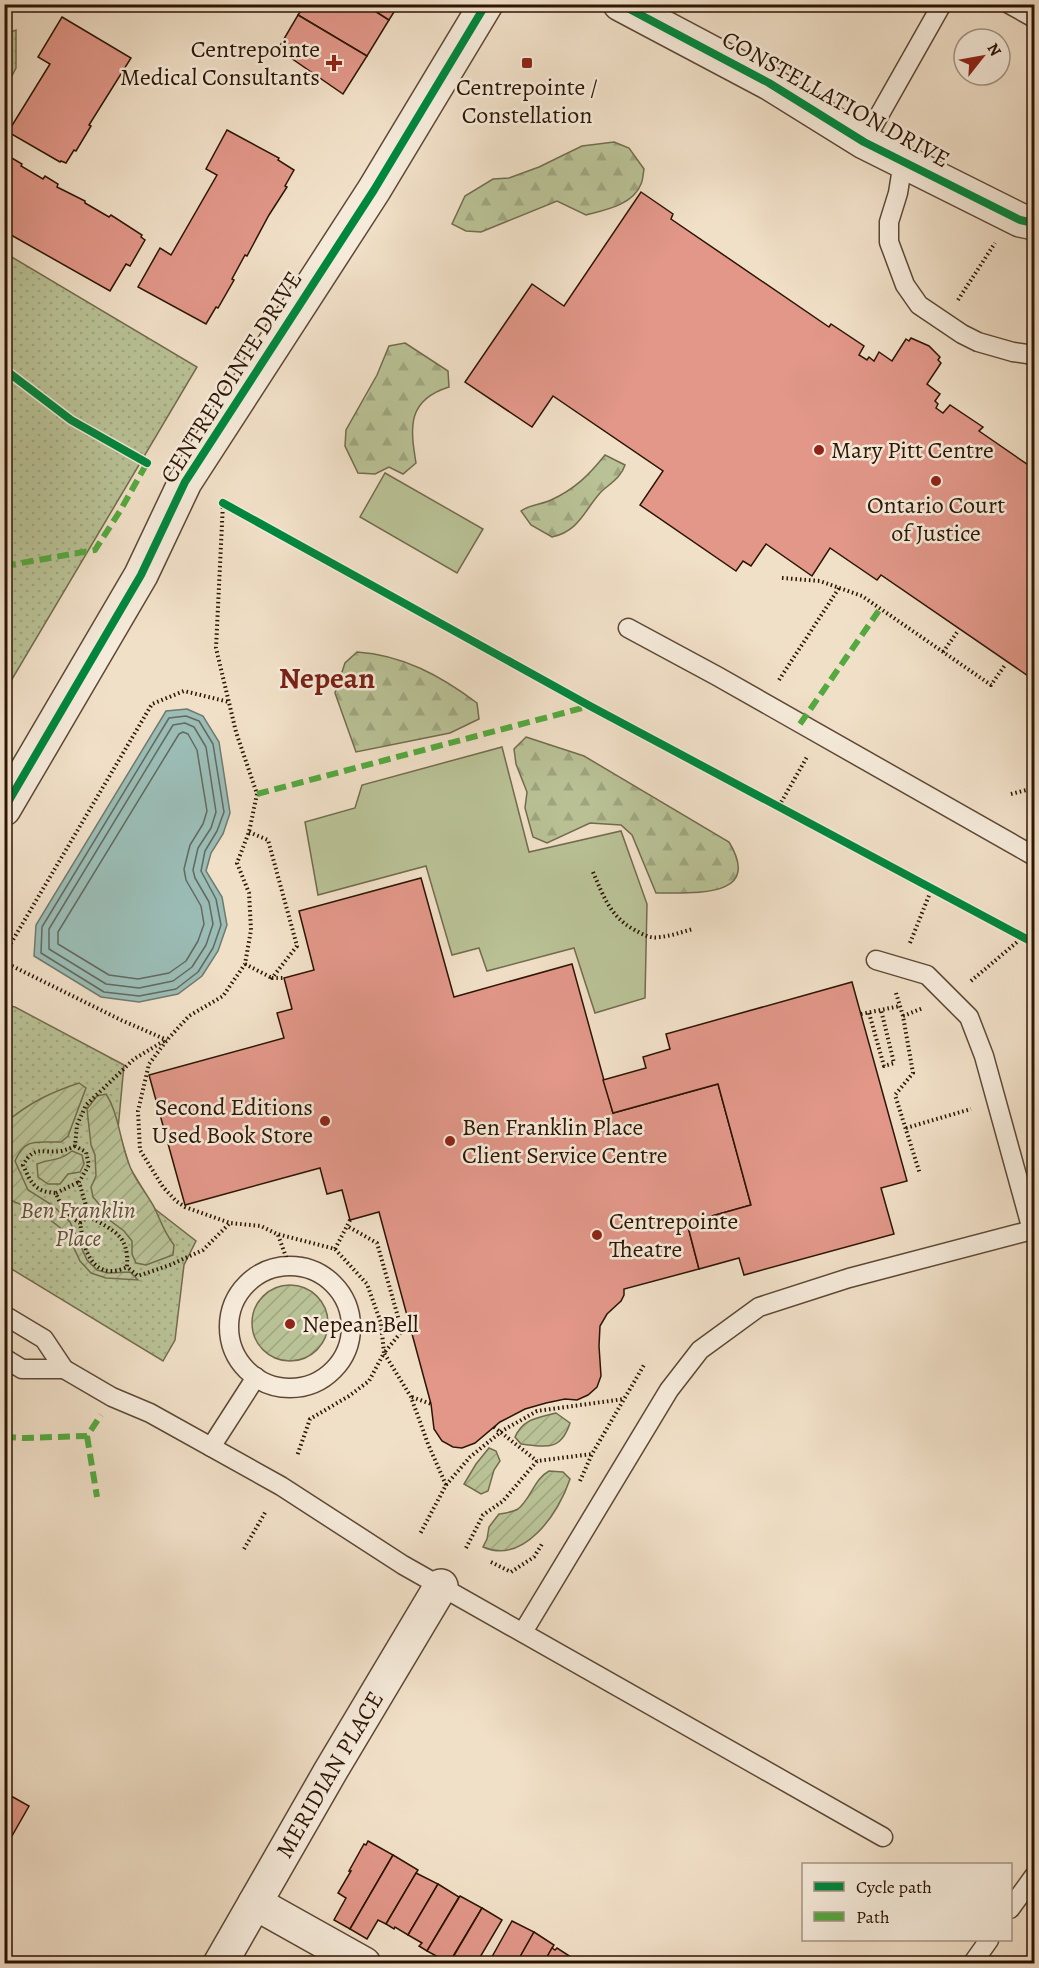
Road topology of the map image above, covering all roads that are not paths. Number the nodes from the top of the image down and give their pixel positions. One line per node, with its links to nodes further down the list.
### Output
1 (486, 4): 11 (street, CENTREPOINTE DRIVE)
2 (620, 4): 6 (street, CONSTELLATION DRIVE)
3 (942, 4): 6 (lane)
4 (1009, 4): 5 (lane)
5 (1035, 18)
6 (864, 142): 7 (street, CONSTELLATION DRIVE)
7 (903, 162): 8 (street, CONSTELLATION DRIVE); 9 (lane)
8 (1035, 223)
9 (1035, 355)
10 (628, 628): 12 (lane)
11 (4, 809)
12 (1035, 856)
13 (876, 960): 20 (lane)
14 (4, 1315): 16 (lane)
15 (4, 1358): 16 (lane)
16 (64, 1369): 18 (lane)
17 (256, 1377): 17 (lane); 18 (lane)
18 (211, 1447): 19 (lane)
19 (441, 1586): 20 (lane); 23 (street, MERIDIAN PLACE)
20 (523, 1632): 21 (lane)
21 (883, 1837)
22 (1035, 1876): 24 (lane)
23 (255, 1903): 26 (street, MERIDIAN PLACE); 27 (street)
24 (1012, 1908)
25 (988, 1941): 28 (lane)
26 (220, 1964)
27 (364, 1964)
28 (972, 1964)

